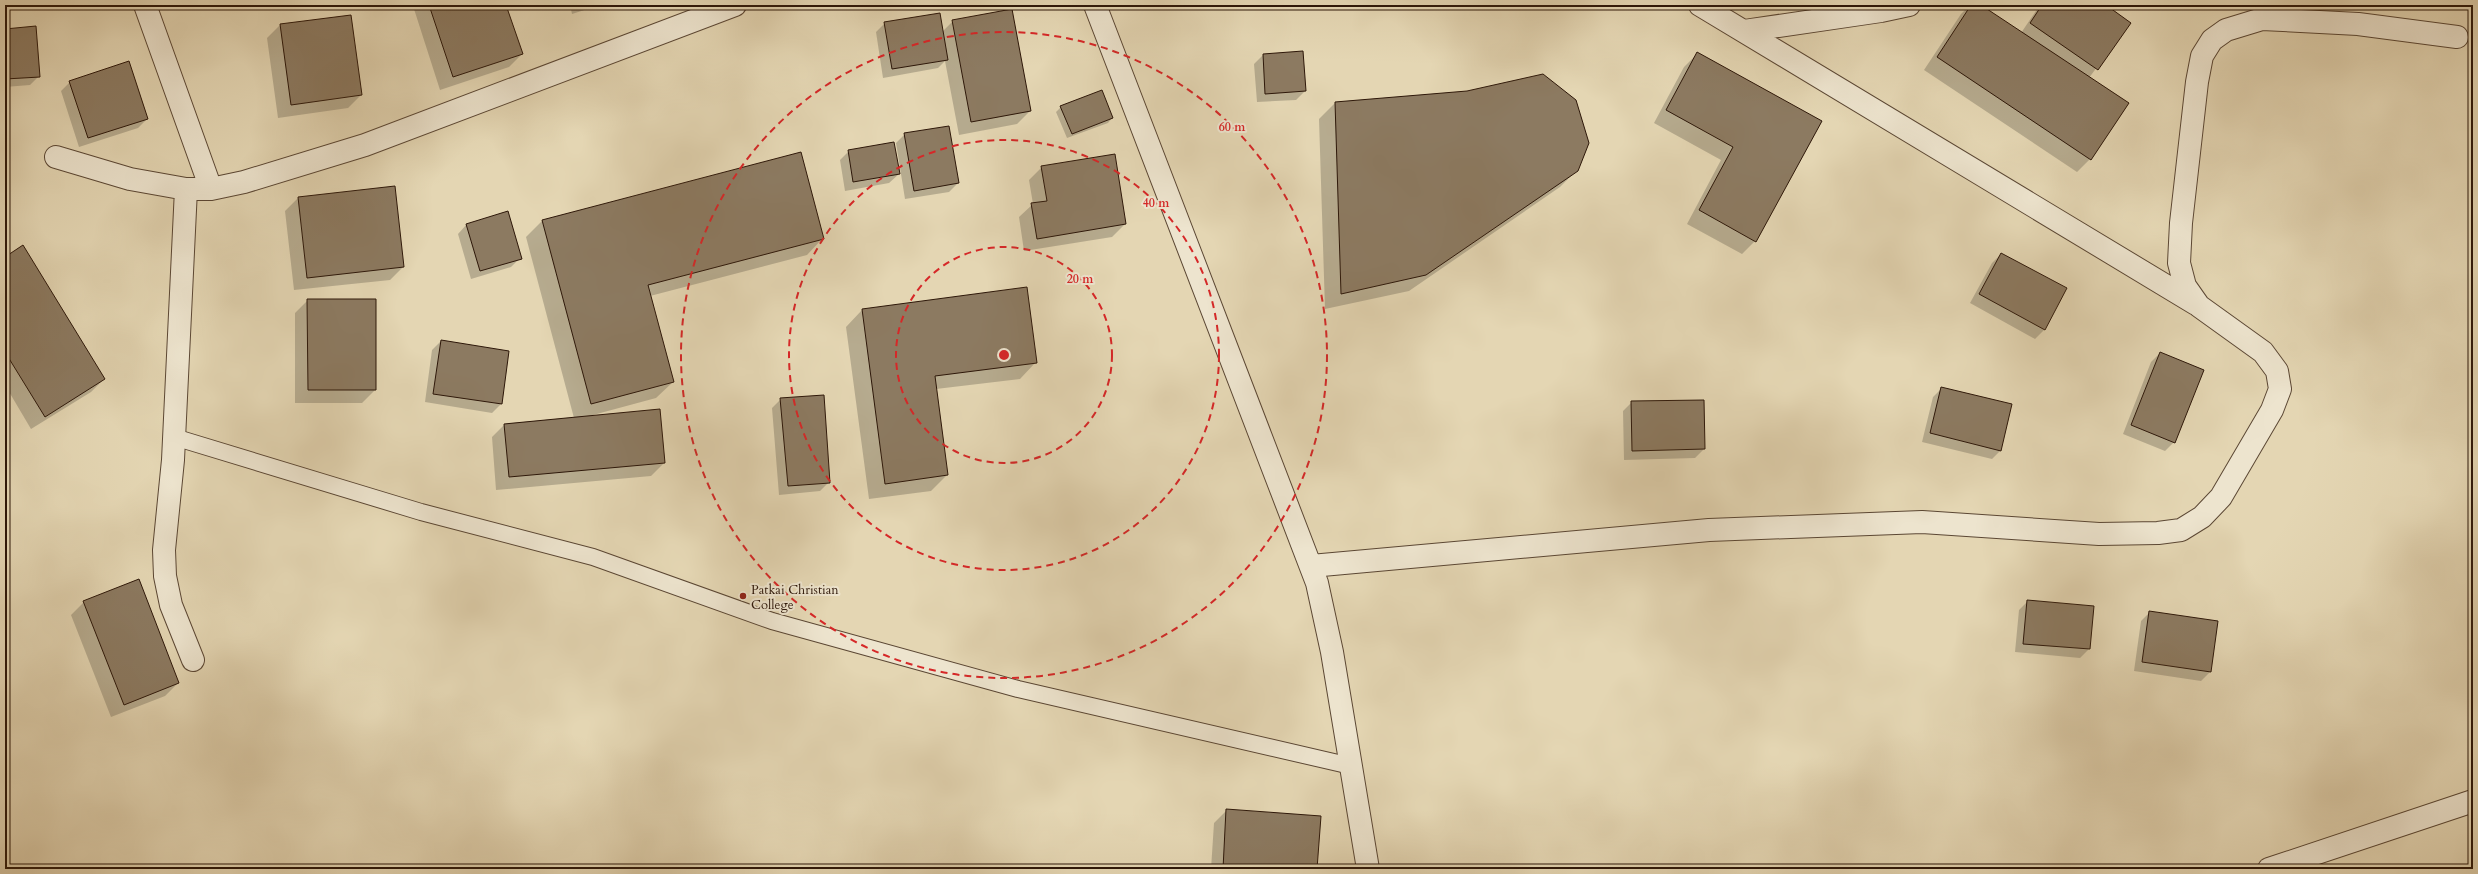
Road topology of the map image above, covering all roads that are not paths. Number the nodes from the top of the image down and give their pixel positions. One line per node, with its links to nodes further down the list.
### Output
1 (145, 5): 9 (street)
2 (735, 5): 9 (street)
3 (1095, 5): 13 (street)
4 (1700, 5): 6 (street)
5 (1909, 5): 6 (street)
6 (1744, 31): 11 (street)
7 (2457, 37): 11 (street)
8 (56, 157): 10 (street)
9 (210, 189): 10 (street)
10 (186, 190): 12 (street)
11 (2199, 306): 13 (street)
12 (174, 437): 14 (street); 15 (lane)
13 (1311, 566): 15 (street)
14 (192, 660)
15 (1351, 766): 17 (street)
16 (2473, 801): 18 (street)
17 (1368, 869)
18 (2269, 869)

